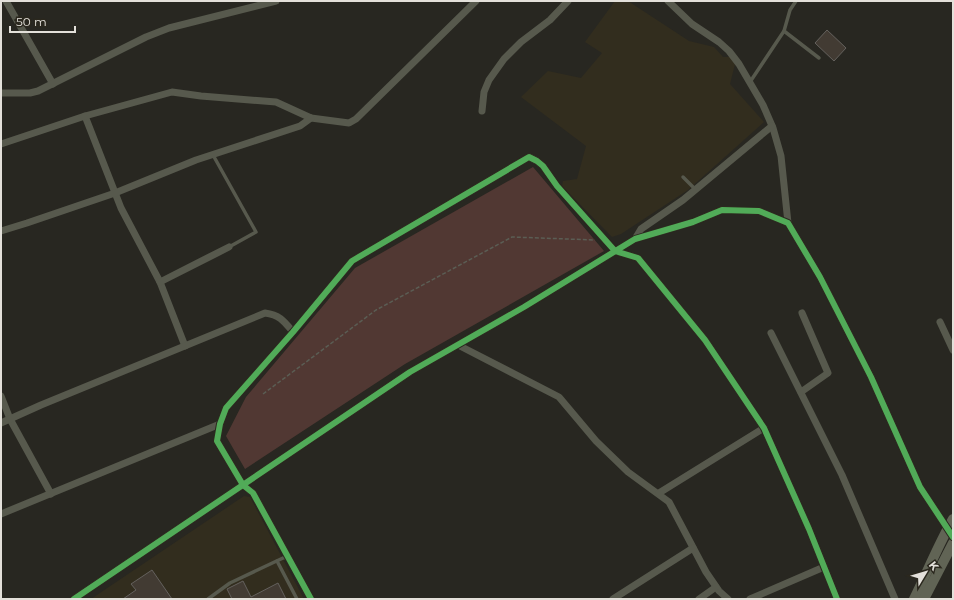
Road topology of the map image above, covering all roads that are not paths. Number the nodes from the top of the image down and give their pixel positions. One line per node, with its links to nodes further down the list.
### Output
1 (6, 1): 10 (street)
2 (276, 1): 10 (street)
3 (476, 1): 14 (street)
4 (568, 1): 12 (street)
5 (668, 1): 9 (street)
6 (796, 1): 7 (lane)
7 (784, 31): 8 (lane); 9 (lane)
8 (819, 58)
9 (750, 82): 15 (street)
10 (54, 84): 11 (street)
11 (1, 93)
12 (482, 111)
13 (85, 116): 14 (street); 16 (street); 20 (street)
14 (311, 118): 17 (street)
15 (772, 126): 19 (street); 21 (street)
16 (1, 144)
17 (213, 155): 20 (street); 24 (lane)
18 (683, 177): 19 (lane)
19 (696, 190): 23 (street)
20 (115, 193): 22 (street); 26 (street)
21 (788, 223): 23 (street); 45 (street)
22 (1, 231)
23 (635, 239): 25 (street)
24 (229, 247): 26 (street)
25 (615, 251): 29 (street); 31 (street); 39 (street)
26 (160, 282): 32 (street)
27 (802, 313): 34 (street)
28 (940, 322): 33 (street)
29 (293, 332): 32 (street); 38 (street)
30 (771, 333): 34 (street)
31 (458, 345): 40 (street); 42 (street)
32 (185, 346): 36 (street)
33 (953, 350)
34 (802, 392): 61 (street)
35 (1, 396): 36 (street)
36 (10, 419): 37 (street); 41 (street)
37 (1, 423)
38 (220, 424): 40 (street); 41 (street)
39 (764, 428): 42 (street); 50 (street)
40 (243, 485): 48 (street); 52 (street)
41 (51, 494): 43 (street)
42 (659, 494): 47 (street)
43 (1, 514)
44 (953, 519): 45 (street)
45 (950, 533): 62 (street)
46 (953, 543): 63 (street)
47 (693, 548): 51 (street); 56 (street)
48 (288, 557): 49 (lane); 55 (street)
49 (277, 561): 53 (lane); 54 (lane)
50 (824, 567): 59 (street); 60 (street)
51 (716, 587): 57 (street); 58 (street)
52 (74, 599)
53 (208, 599)
54 (297, 599)
55 (311, 599)
56 (613, 599)
57 (699, 599)
58 (728, 599)
59 (750, 599)
60 (837, 599)
61 (895, 599)
62 (914, 599)
63 (924, 599)

